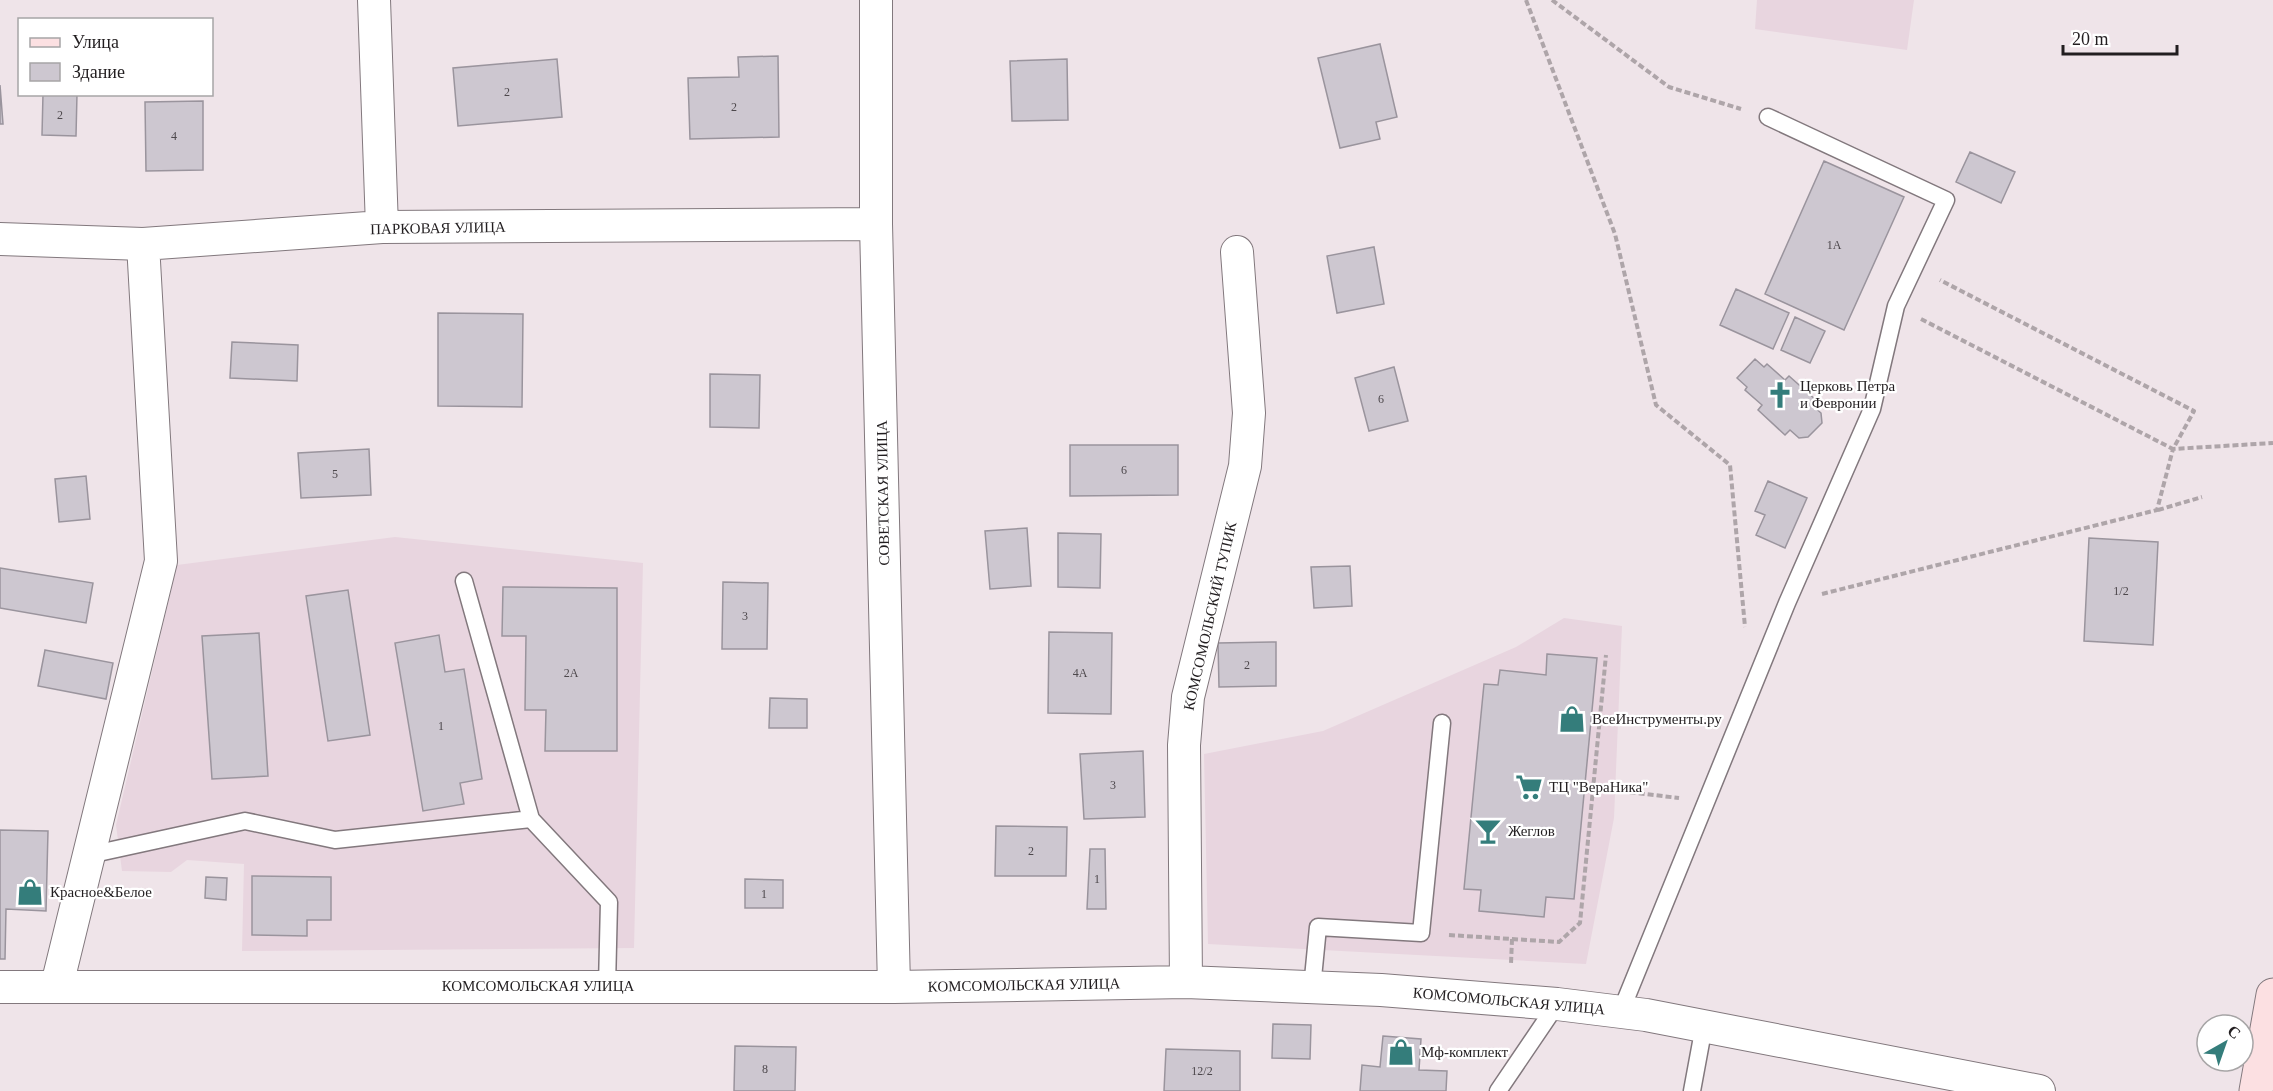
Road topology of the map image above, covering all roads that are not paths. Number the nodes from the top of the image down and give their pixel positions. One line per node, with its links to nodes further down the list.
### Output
1 (374, 0): 5 (street)
2 (876, 0): 4 (street, СОВЕТСКАЯ УЛИЦА)
3 (1768, 117): 21 (lane)
4 (876, 224): 5 (street, ПАРКОВАЯ УЛИЦА); 17 (street, СОВЕТСКАЯ УЛИЦА)
5 (382, 227): 7 (street, ПАРКОВАЯ УЛИЦА)
6 (0, 239): 7 (street, ПАРКОВАЯ УЛИЦА)
7 (142, 244): 12 (street)
8 (1237, 252): 13 (street, КОМСОМОЛЬСКИЙ ТУПИК)
9 (464, 581): 11 (lane)
10 (1442, 723): 18 (lane)
11 (531, 819): 12 (lane); 15 (lane)
12 (89, 855): 14 (street)
13 (1186, 982): 17 (street, КОМСОМОЛЬСКАЯ УЛИЦА); 18 (street, КОМСОМОЛЬСКАЯ УЛИЦА)
14 (57, 985): 15 (street, КОМСОМОЛЬСКАЯ УЛИЦА); 16 (street, КОМСОМОЛЬСКАЯ УЛИЦА)
15 (607, 986): 17 (street, КОМСОМОЛЬСКАЯ УЛИЦА)
16 (0, 987)
17 (894, 987)
18 (1312, 988): 20 (street, КОМСОМОЛЬСКАЯ УЛИЦА)
19 (2273, 995): 26 (street)
20 (1557, 1004): 21 (street, КОМСОМОЛЬСКАЯ УЛИЦА); 23 (lane)
21 (1621, 1011): 22 (street, КОМСОМОЛЬСКАЯ УЛИЦА)
22 (1704, 1026): 24 (lane); 25 (street, КОМСОМОЛЬСКАЯ УЛИЦА)
23 (1498, 1091)
24 (1692, 1091)
25 (2039, 1091)
26 (2256, 1091)

